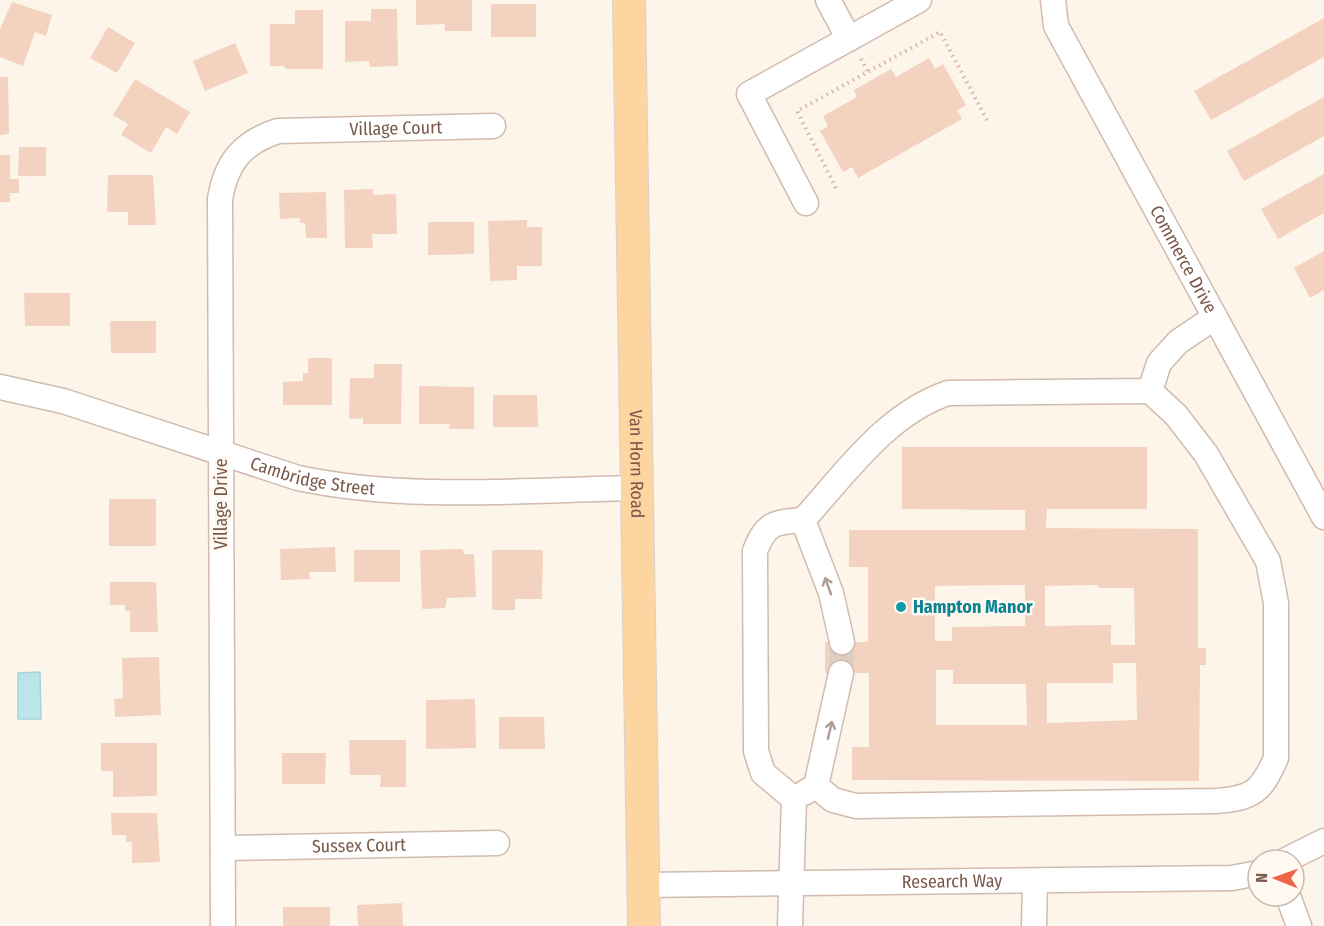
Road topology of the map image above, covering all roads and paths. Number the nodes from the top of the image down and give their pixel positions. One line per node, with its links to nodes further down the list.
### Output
1 (629, 0): 15 (main road, Van Horn Road)
2 (828, 0): 5 (street)
3 (919, 0): 5 (street)
4 (1053, 0): 11 (street, Commerce Drive)
5 (849, 39): 10 (street)
6 (987, 120): 9 (path)
7 (493, 126): 8 (street, Village Court)
8 (300, 131): 14 (street, Village Drive)
9 (836, 188)
10 (806, 203)
11 (1215, 317): 13 (street); 16 (street, Commerce Drive)
12 (0, 387): 14 (street, Cambridge Street)
13 (1150, 391): 17 (street); 20 (street)
14 (221, 453): 15 (street, Cambridge Street); 24 (street, Village Drive)
15 (636, 488): 29 (main road, Van Horn Road)
16 (1324, 517)
17 (803, 520): 18 (street, one-way to 17); 21 (street)
18 (842, 642)
19 (841, 673): 20 (street, one-way to 19)
20 (816, 786): 21 (street)
21 (794, 799): 28 (street)
22 (1324, 841): 25 (street)
23 (497, 843): 24 (street, Sussex Court)
24 (223, 848): 31 (street, Village Drive)
25 (1306, 850)
26 (1246, 875): 27 (street, Research Way)
27 (1035, 881): 28 (street, Research Way); 34 (street)
28 (791, 884): 29 (street, Research Way); 33 (street)
29 (644, 885): 32 (main road, Van Horn Road)
30 (1292, 908): 35 (street)
31 (223, 926)
32 (644, 926)
33 (790, 926)
34 (1034, 926)
35 (1299, 926)

